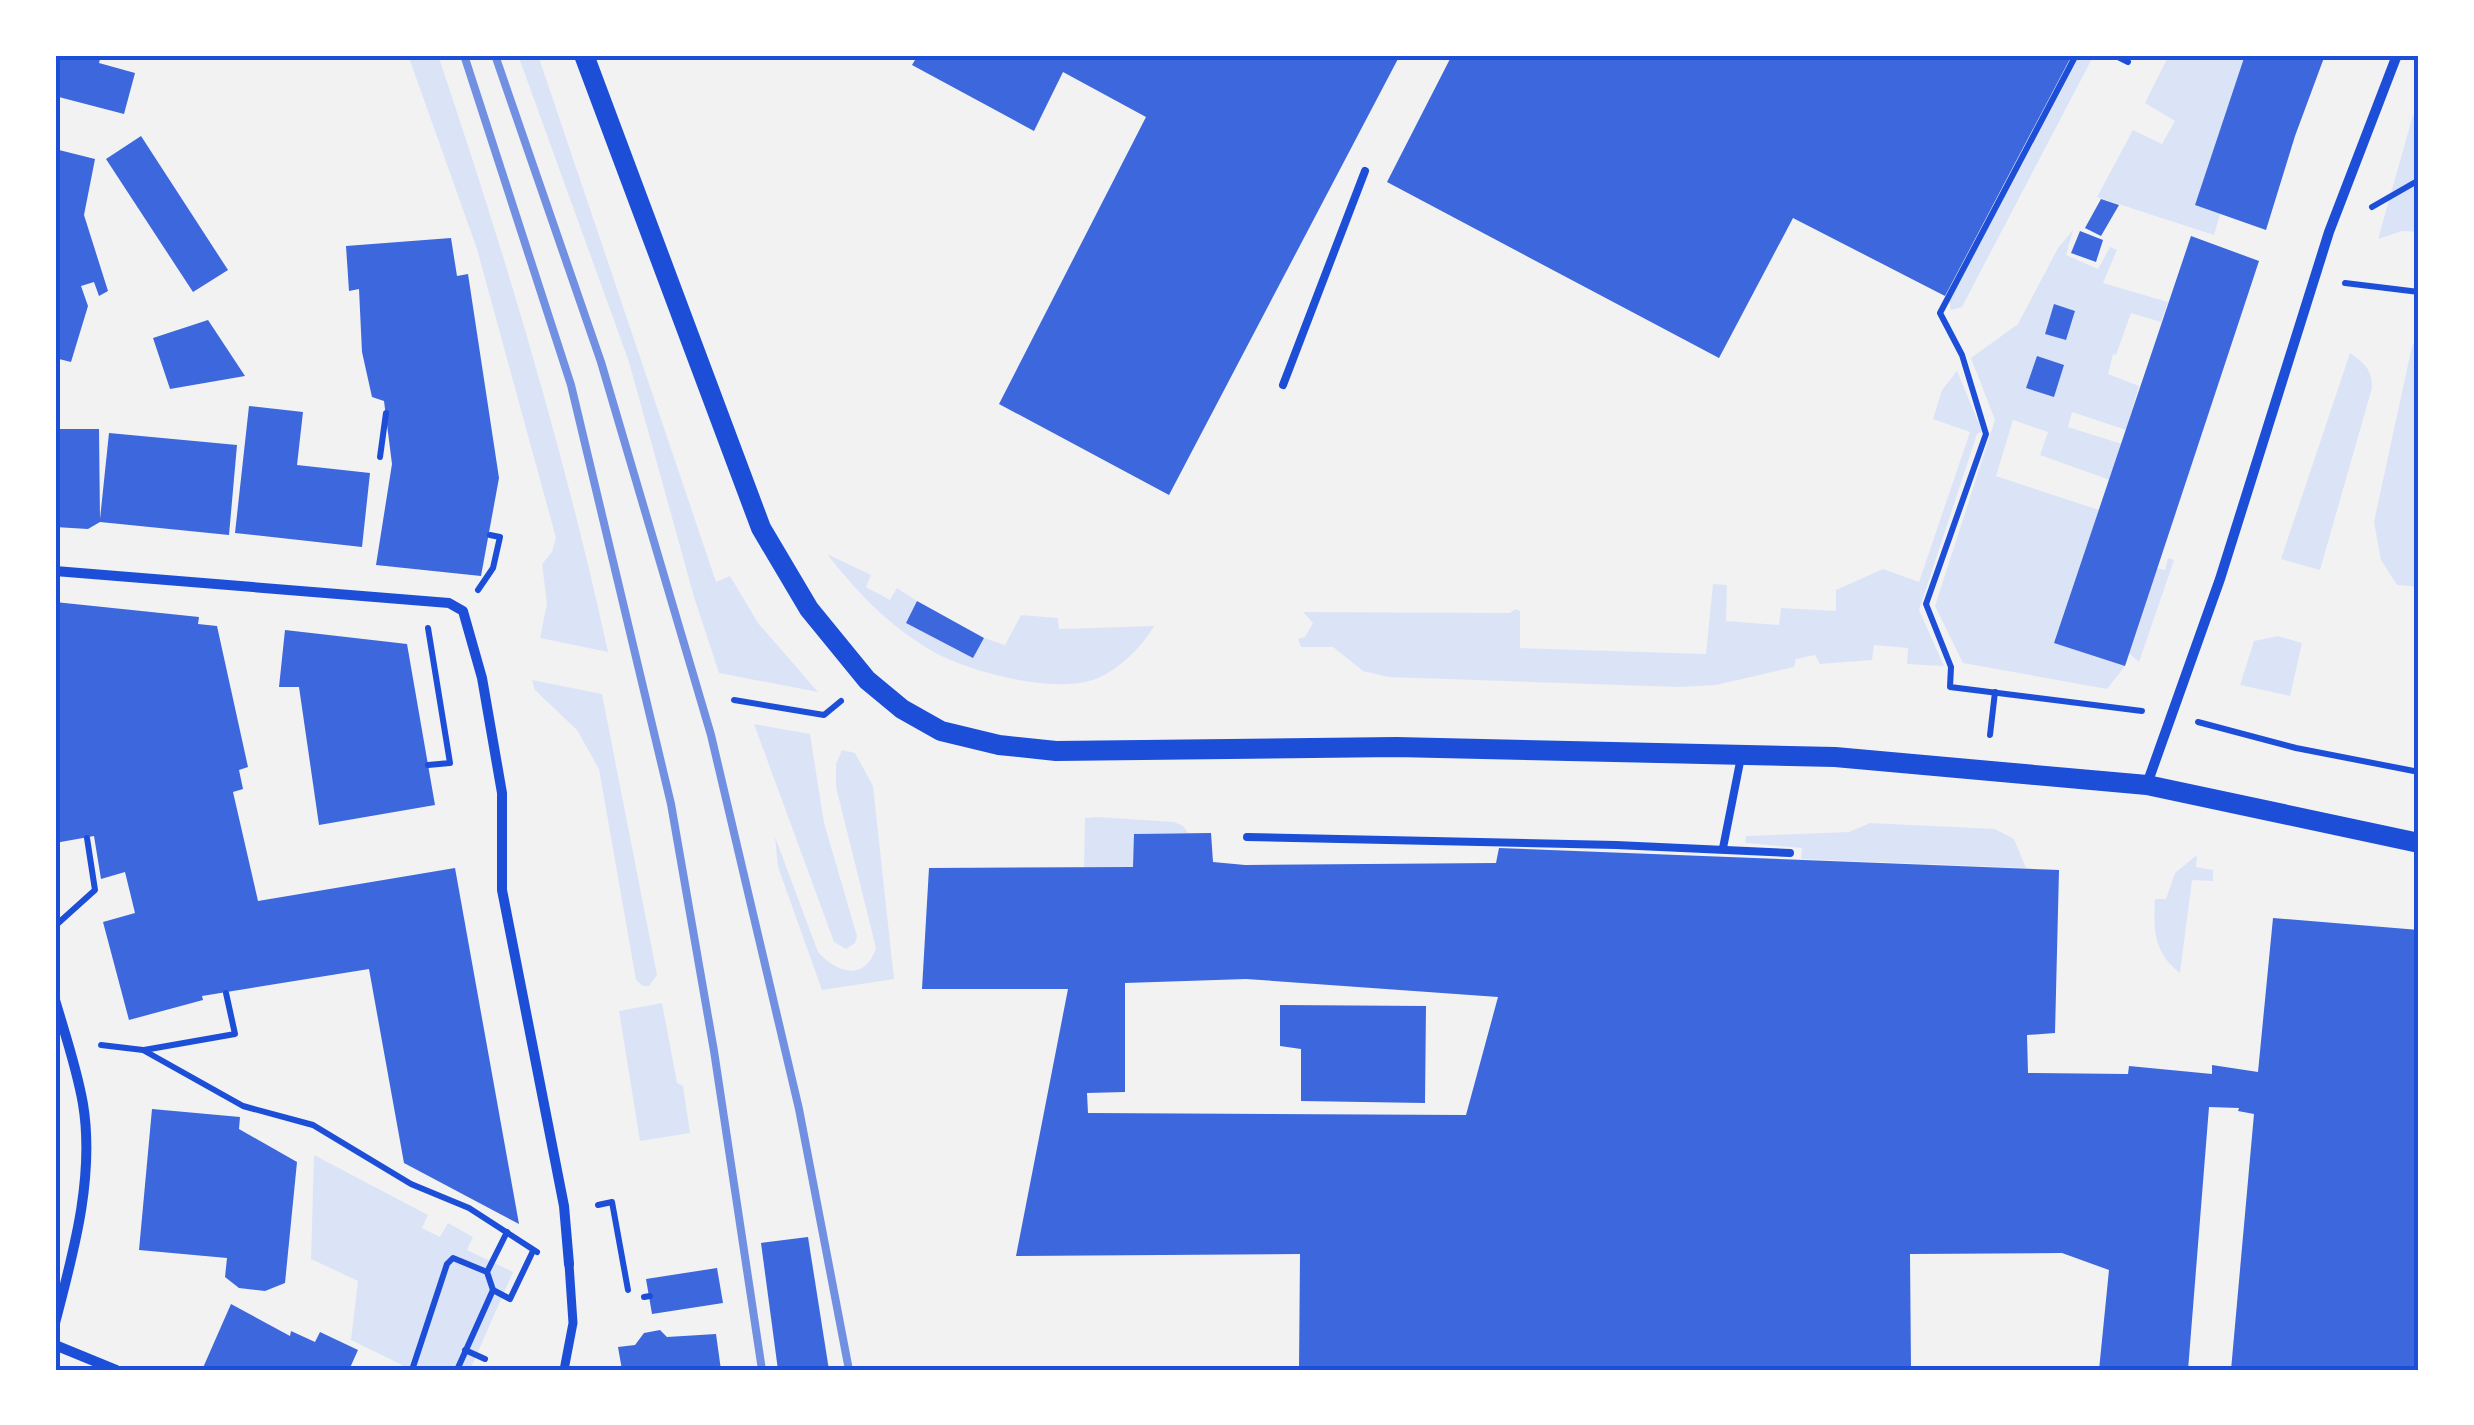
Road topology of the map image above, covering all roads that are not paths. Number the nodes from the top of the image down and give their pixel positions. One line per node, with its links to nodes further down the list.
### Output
1 (584, 55): 6 (main road)
2 (2398, 55): 7 (street)
3 (1364, 171): 4 (lane)
4 (1282, 385)
5 (55, 571): 13 (street)
6 (1741, 757): 7 (main road); 10 (lane)
7 (2147, 785): 9 (main road)
8 (1247, 838): 10 (lane)
9 (2419, 842)
10 (1723, 848): 11 (lane)
11 (1790, 853)
12 (55, 1000): 14 (street)
13 (570, 1264): 17 (street)
14 (55, 1323)
15 (55, 1345): 16 (street)
16 (116, 1370)
17 (564, 1370)

